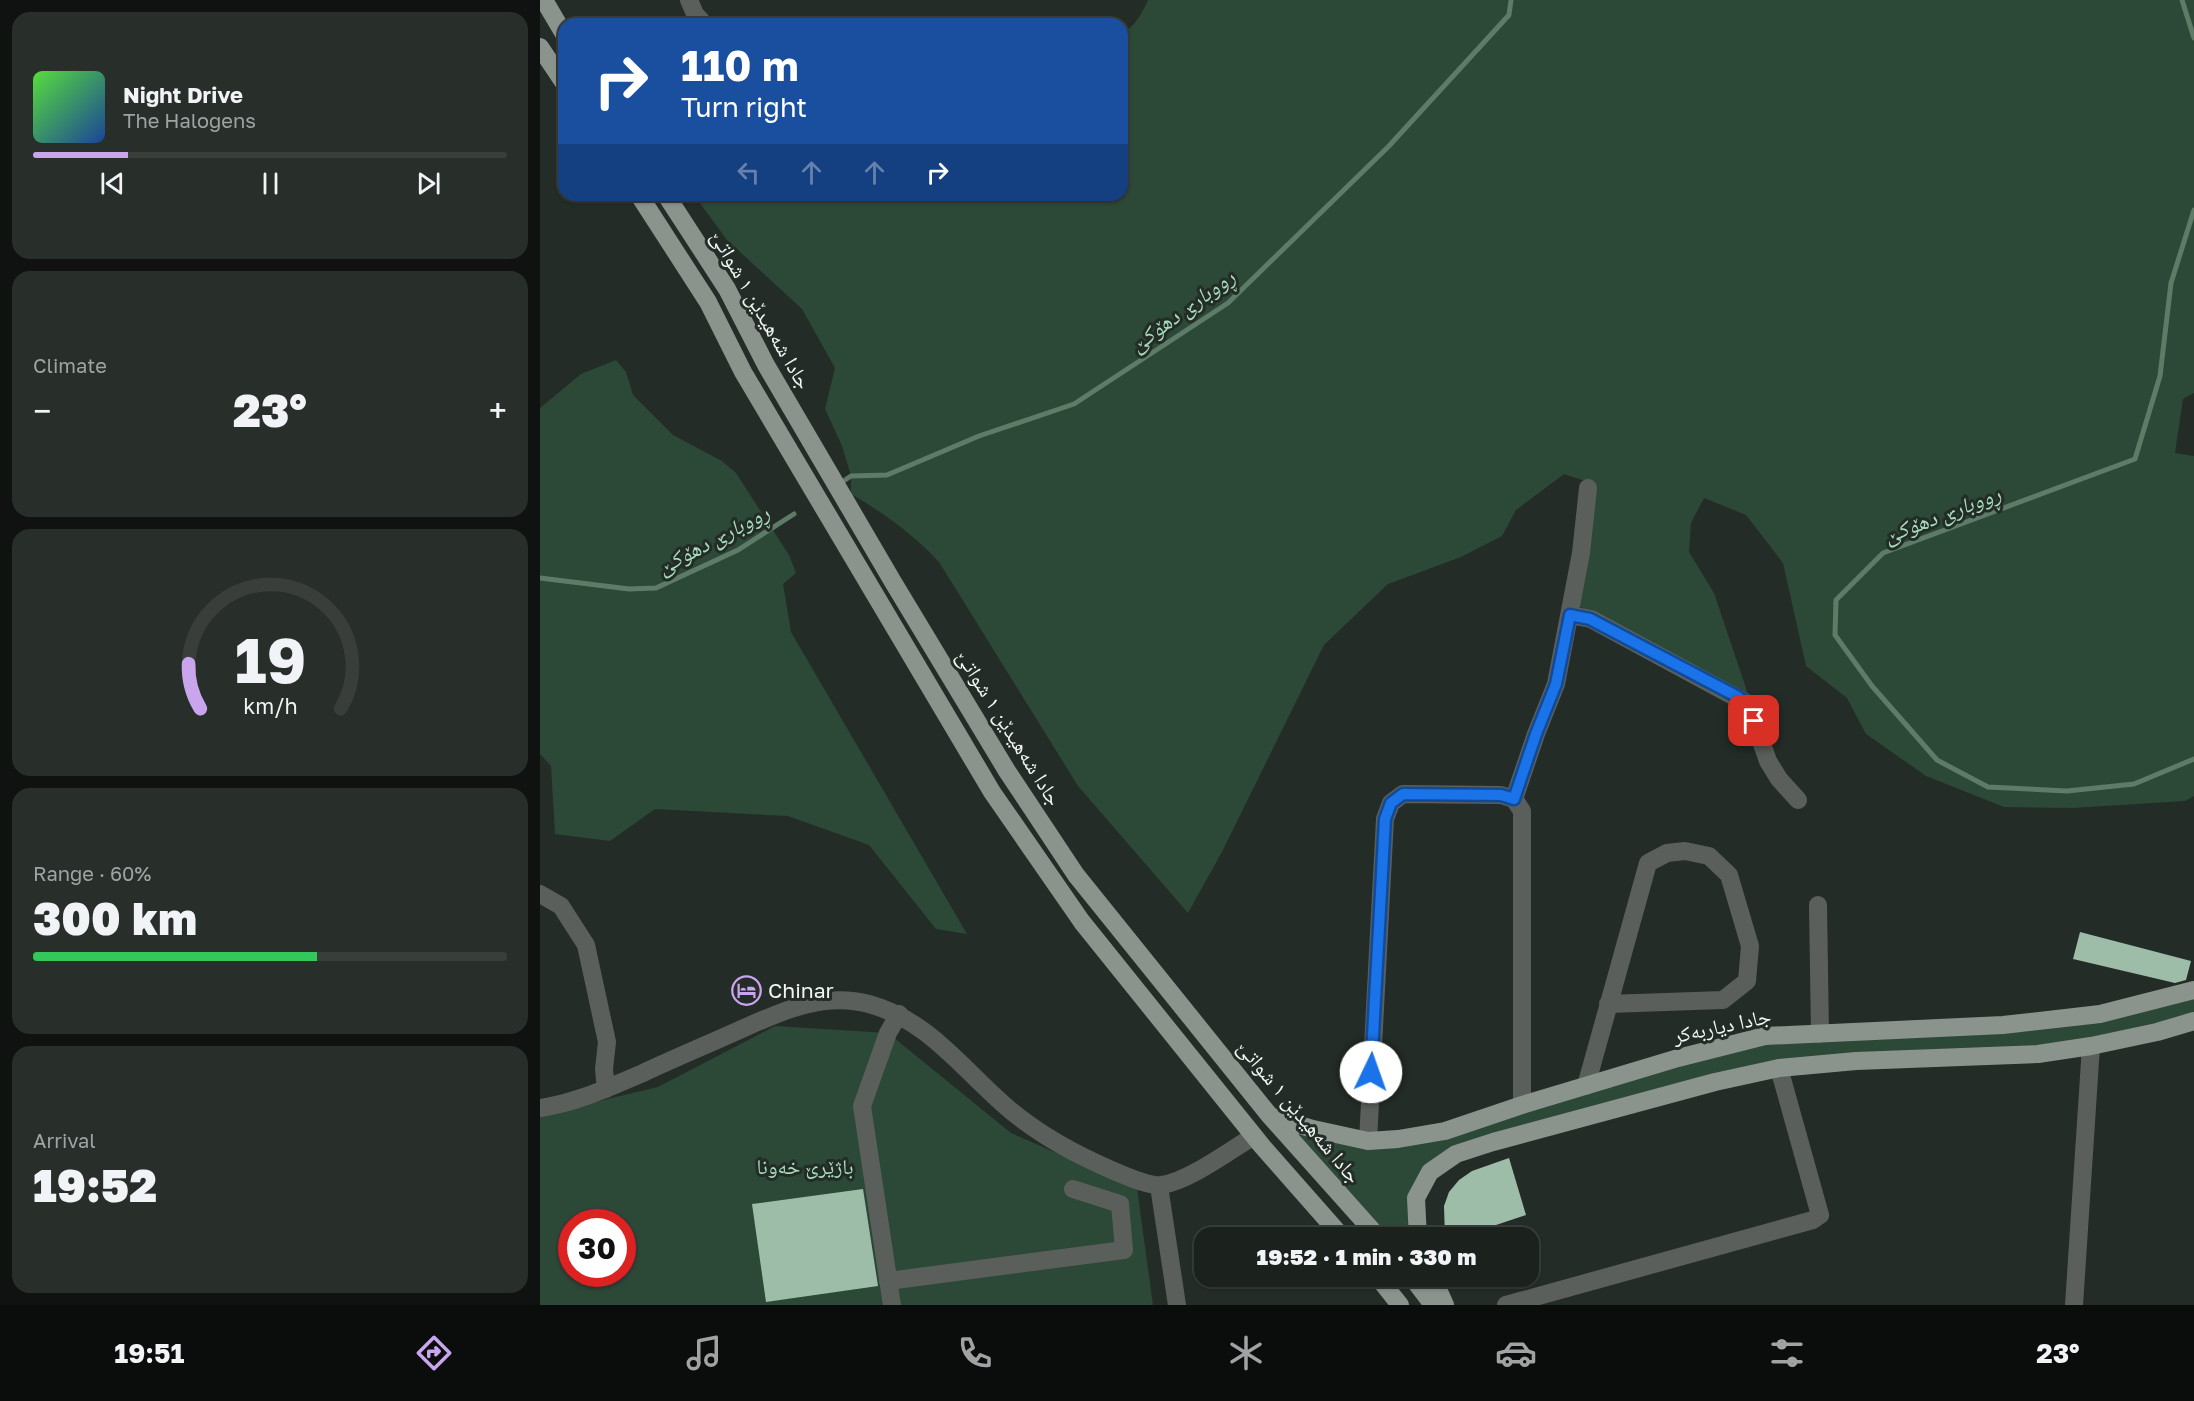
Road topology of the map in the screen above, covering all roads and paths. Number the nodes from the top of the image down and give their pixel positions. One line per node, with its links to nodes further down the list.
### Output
1 (544, 0): 4 (main road)
2 (689, 0): 3 (street)
3 (699, 18)
4 (558, 24)
5 (540, 47): 6 (main road)
6 (558, 74)
7 (643, 201): 28 (main road, جادا شەهیدێن ١ شواتێ)
8 (670, 201): 27 (main road, جادا شەهیدێن ١ شواتێ)
9 (1588, 488): 10 (street)
10 (1570, 615): 11 (street); 12 (street)
11 (1514, 799): 24 (street); 29 (street)
12 (1798, 800)
13 (540, 894): 23 (street)
14 (1818, 905): 19 (street)
15 (2194, 990): 19 (main road, جادا دیاربه‌كر)
16 (1608, 1004): 16 (street); 22 (street)
17 (899, 1014): 23 (street); 30 (street); 35 (street)
18 (2194, 1021): 20 (main road)
19 (1820, 1034): 22 (main road, جادا دیاربه‌كر)
20 (2091, 1046): 21 (main road); 45 (street)
21 (1779, 1068): 26 (main road); 44 (street)
22 (1590, 1084): 24 (main road, جادا دیاربه‌كر); 26 (main road)
23 (606, 1089): 25 (street)
24 (1522, 1105): 29 (main road, جادا دیاربه‌كر)
25 (540, 1108)
26 (1603, 1112): 34 (main road)
27 (1270, 1116): 29 (main road, جادا دیاربه‌كر); 33 (main road, جادا شەهیدێن ١ شواتێ)
28 (1254, 1136): 30 (street); 32 (main road, جادا شەهیدێن ١ شواتێ)
29 (1368, 1141)
30 (1159, 1186): 40 (street)
31 (1073, 1189): 35 (street)
32 (1333, 1227)
33 (1369, 1227)
34 (1417, 1227)
35 (888, 1281): 39 (street)
36 (1386, 1287): 41 (main road)
37 (1419, 1287): 42 (main road)
38 (1437, 1287): 43 (main road)
39 (892, 1305)
40 (1177, 1305)
41 (1400, 1305)
42 (1433, 1305)
43 (1445, 1305)
44 (1506, 1305)
45 (2074, 1305)

